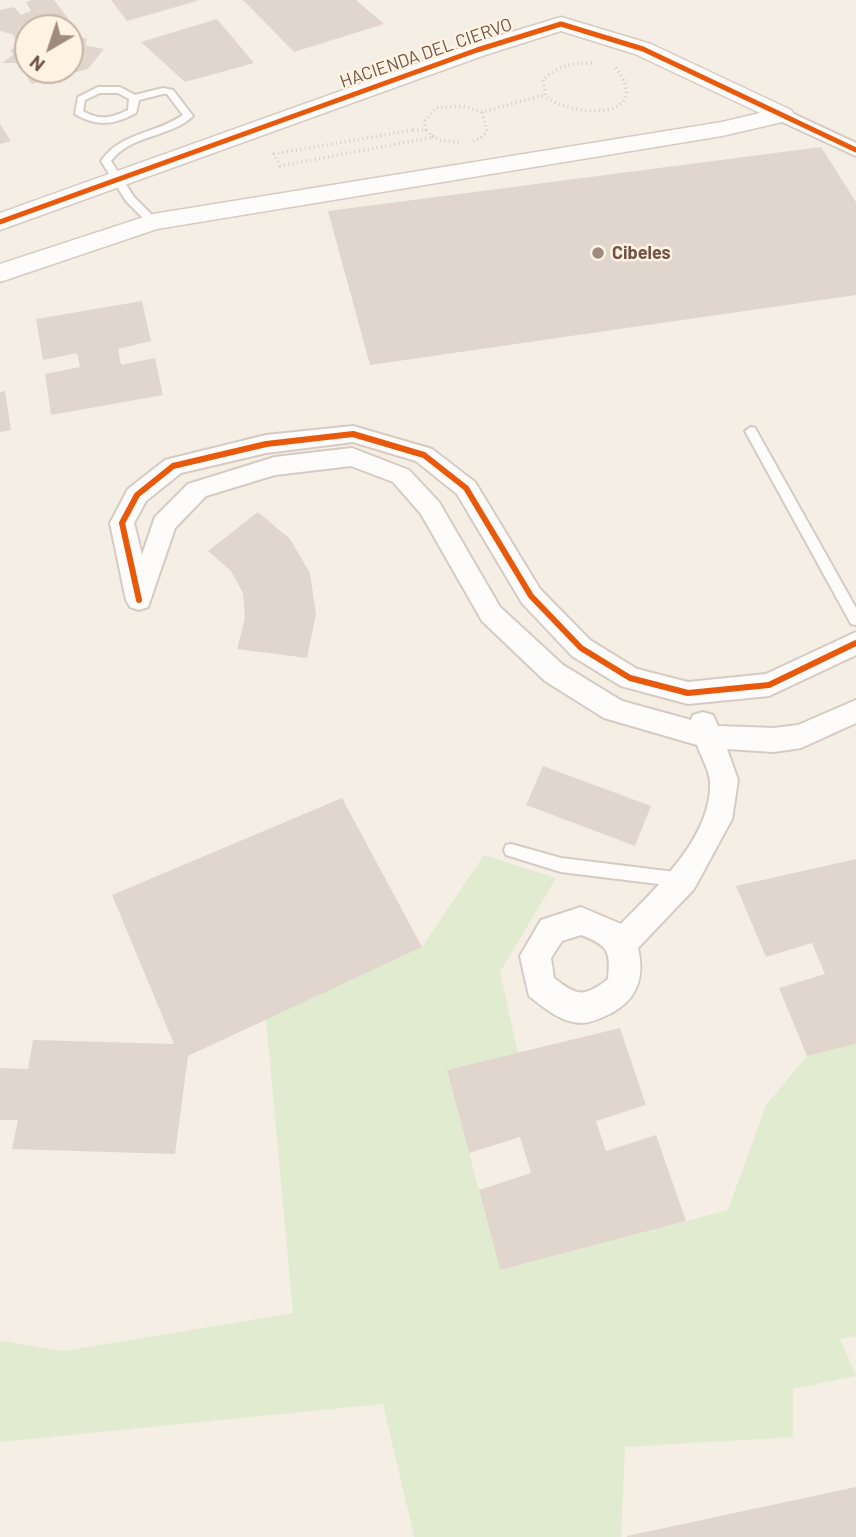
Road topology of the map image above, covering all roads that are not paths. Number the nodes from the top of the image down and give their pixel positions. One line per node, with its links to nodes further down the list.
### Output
1 (134, 98): 1 (lane); 4 (lane)
2 (783, 115): 3 (street, HACIENDA DEL CIERVO); 4 (street, HACIENDA DEL CIERVO); 7 (street)
3 (856, 150)
4 (117, 181): 5 (street, HACIENDA DEL CIERVO); 7 (lane)
5 (30, 212): 6 (street, HACIENDA DEL CIERVO); 8 (street)
6 (0, 222)
7 (153, 222): 8 (street)
8 (56, 254): 9 (street)
9 (0, 273)
10 (751, 431): 11 (lane)
11 (856, 620)
12 (856, 643): 13 (street)
13 (688, 693): 15 (street); 15 (street)
14 (856, 710): 15 (street)
15 (710, 737): 17 (street)
16 (511, 850): 17 (lane)
17 (684, 880): 18 (street)
18 (621, 944)

